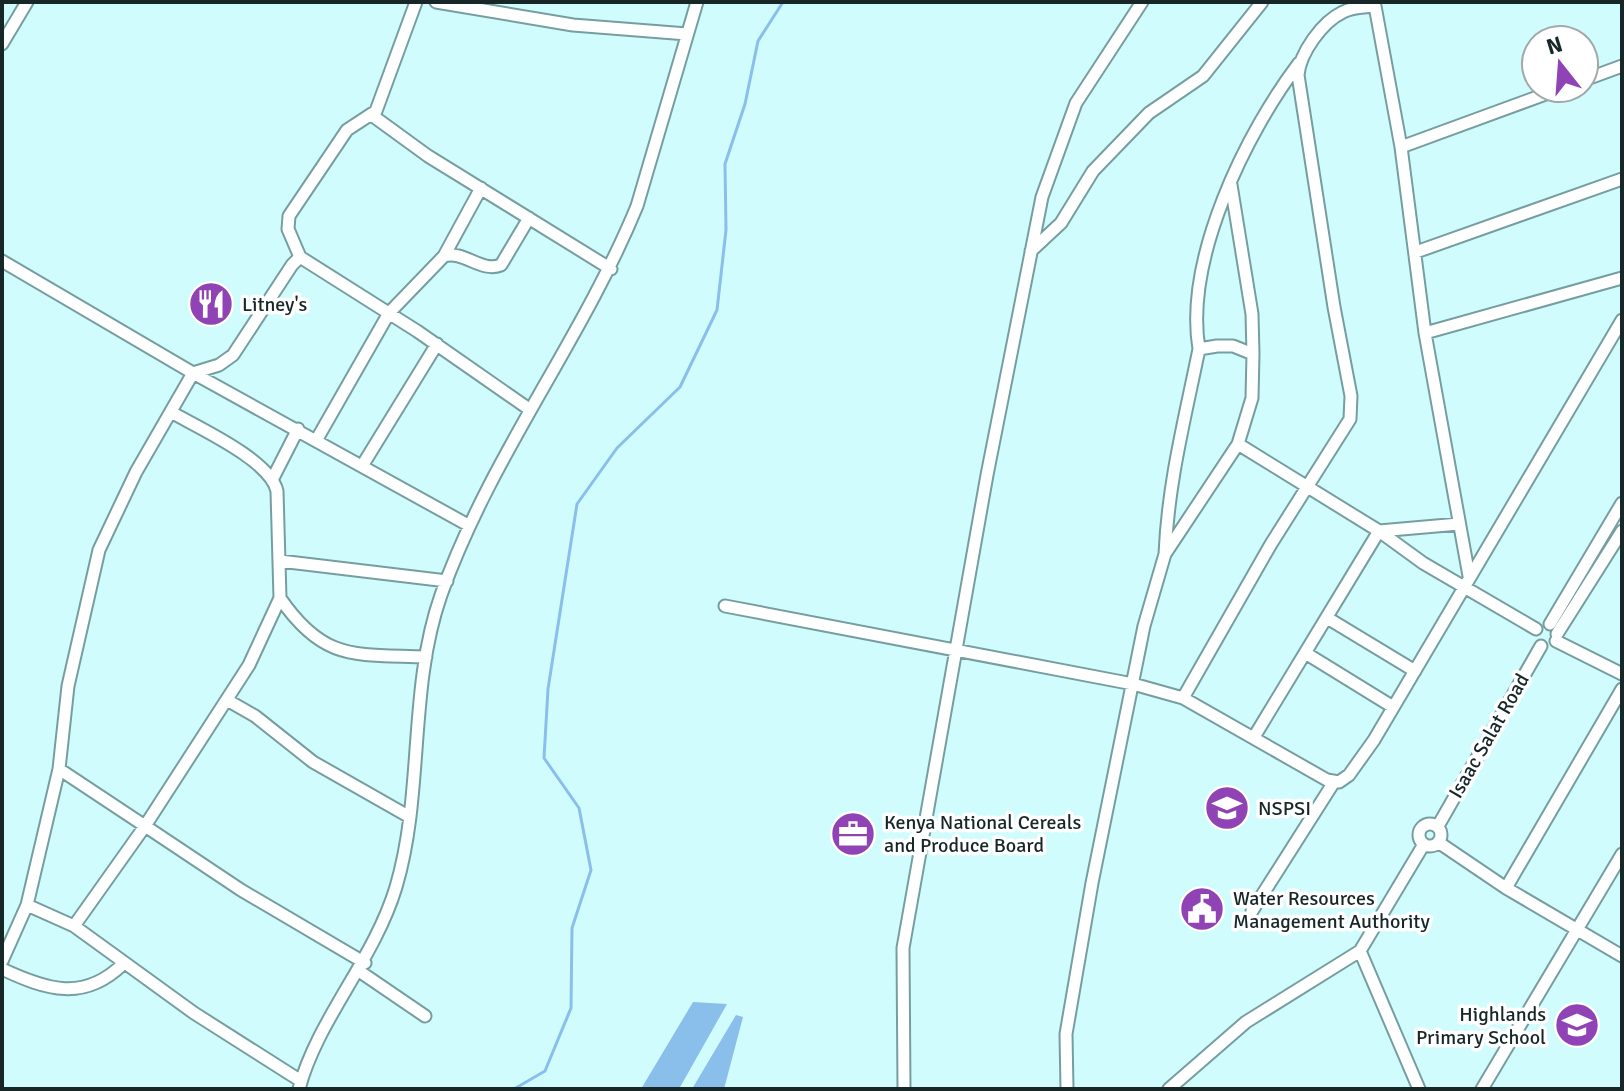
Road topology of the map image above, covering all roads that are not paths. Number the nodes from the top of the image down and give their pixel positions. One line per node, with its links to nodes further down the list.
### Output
1 (27, 2): 10 (street)
2 (416, 2): 17 (street)
3 (436, 2): 8 (street)
4 (697, 2): 11 (street)
5 (1142, 2): 23 (street)
6 (1262, 2): 23 (street)
7 (1375, 4): 13 (street); 18 (street)
8 (492, 7): 11 (street)
9 (2, 14): 10 (street)
10 (17, 18): 12 (street)
11 (687, 34): 28 (street)
12 (2, 44)
13 (1299, 63): 20 (street); 44 (street)
14 (1622, 66): 15 (street)
15 (1600, 74)
16 (1520, 103): 18 (street)
17 (373, 116): 21 (street); 26 (street)
18 (1401, 147): 24 (street)
19 (1622, 179): 24 (street)
20 (1230, 182): 34 (street); 35 (street)
21 (481, 188): 22 (street); 25 (street)
22 (529, 218): 25 (street); 28 (street)
23 (1031, 251): 60 (street)
24 (1416, 252): 32 (street)
25 (444, 256): 30 (street)
26 (300, 257): 30 (street); 36 (street)
27 (2, 261): 36 (street)
28 (611, 269): 37 (street)
29 (1622, 278): 32 (street)
30 (389, 313): 33 (street); 40 (street)
31 (1622, 320): 53 (street)
32 (1425, 333): 46 (street)
33 (437, 344): 37 (street); 42 (street)
34 (1199, 349): 35 (street); 50 (street)
35 (1253, 354): 41 (street)
36 (193, 373): 38 (street); 39 (street)
37 (529, 409): 47 (street)
38 (171, 412): 43 (street); 71 (street)
39 (298, 429): 40 (street); 43 (street)
40 (317, 439): 42 (street)
41 (1238, 444): 44 (street); 50 (street)
42 (362, 466): 47 (street)
43 (273, 478): 51 (street)
44 (1308, 487): 48 (street); 67 (street)
45 (1622, 503): 58 (street)
46 (1459, 524): 48 (street); 53 (street)
47 (468, 525): 52 (street)
48 (1379, 531): 53 (street); 56 (street)
49 (1622, 531): 58 (street)
50 (1165, 554): 65 (street)
51 (280, 561): 52 (street); 54 (street)
52 (447, 581): 62 (street)
53 (1466, 581): 57 (street); 63 (street)
54 (280, 598): 62 (street); 68 (street)
55 (725, 606): 60 (street)
56 (1329, 619): 61 (street); 63 (street)
57 (1536, 629): 58 (street); 59 (street)
58 (1554, 633): 59 (street); 64 (street)
59 (1541, 646): 75 (street, Isaac Salat Road)
60 (957, 650): 65 (street); 92 (street)
61 (1307, 654): 69 (street); 70 (street)
62 (426, 657): 73 (street)
63 (1415, 671): 69 (street)
64 (1622, 674)
65 (1133, 684): 67 (street); 93 (street)
66 (1622, 689): 79 (street)
67 (1183, 698): 70 (street)
68 (227, 700): 73 (street); 74 (street)
69 (1393, 707): 72 (street)
70 (1254, 737): 72 (street)
71 (59, 769): 74 (street); 80 (street)
72 (1334, 782): 81 (street)
73 (408, 816): 88 (street)
74 (145, 826): 82 (street); 88 (street)
75 (1438, 826): 76 (street); 77 (street)
76 (1438, 842): 77 (street); 79 (street)
77 (1424, 844): 84 (street)
78 (1622, 854): 83 (street)
79 (1506, 888): 83 (street)
80 (27, 905): 82 (street); 86 (street)
81 (1252, 911)
82 (74, 926): 87 (street)
83 (1577, 930): 85 (street); 96 (street)
84 (1360, 951): 94 (street); 95 (street)
85 (1622, 956)
86 (2, 961)
87 (123, 964): 89 (street); 91 (street)
88 (362, 967): 90 (street); 91 (street)
89 (2, 969)
90 (425, 1016)
91 (300, 1085)
92 (904, 1089)
93 (1067, 1089)
94 (1169, 1089)
95 (1419, 1089)
96 (1482, 1089)

